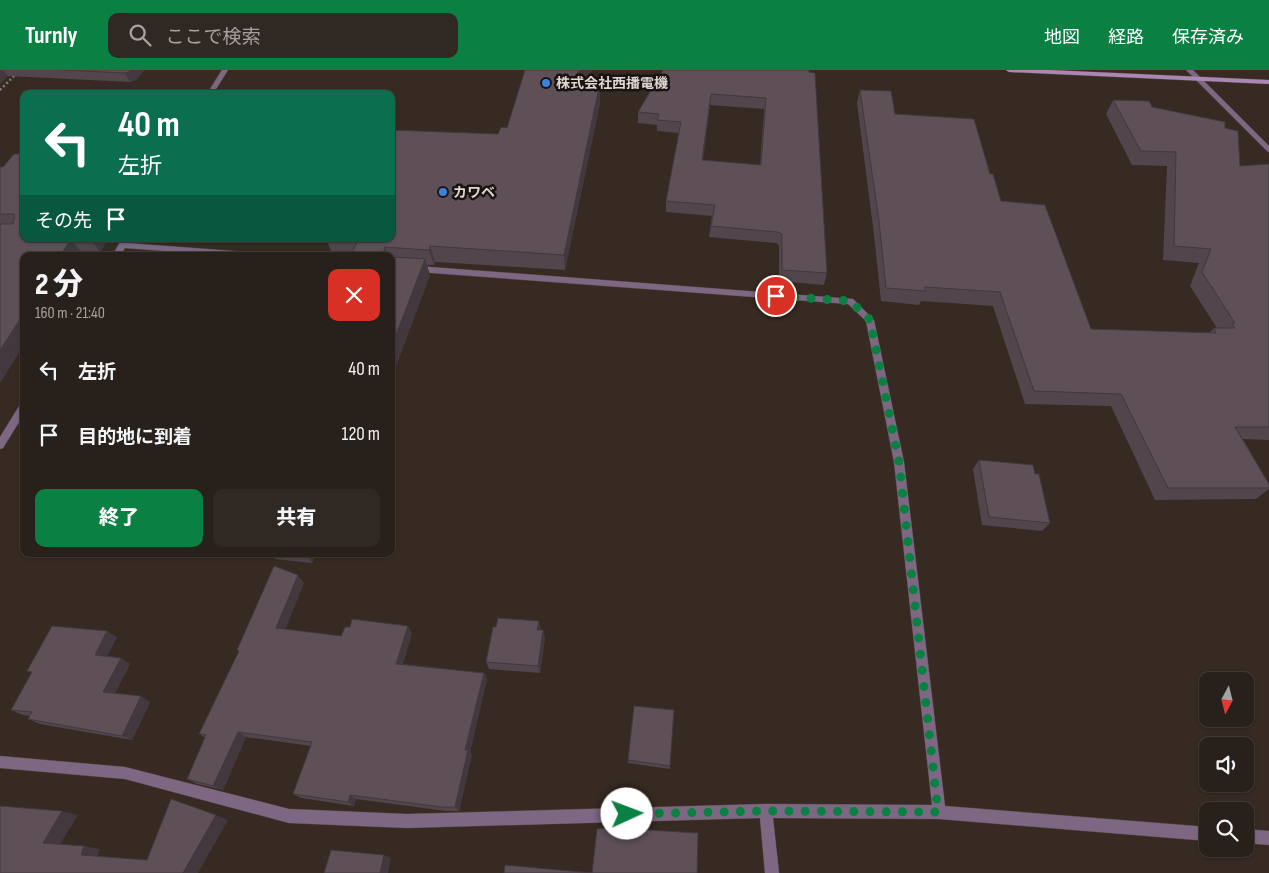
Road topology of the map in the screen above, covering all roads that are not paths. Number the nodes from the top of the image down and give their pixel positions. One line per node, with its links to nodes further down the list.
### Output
1 (224, 70): 6 (street)
2 (1010, 70): 4 (main road)
3 (1189, 70): 4 (street)
4 (1199, 79): 5 (main road); 7 (street)
5 (1269, 82)
6 (212, 90)
7 (1269, 150)
8 (124, 242): 9 (street)
9 (221, 252)
10 (395, 267): 15 (street)
11 (20, 412): 12 (street)
12 (0, 445)
13 (0, 762): 14 (street)
14 (766, 811): 15 (street); 19 (street)
15 (938, 812): 16 (street)
16 (1199, 833)
17 (1254, 837): 18 (street)
18 (1269, 838)
19 (772, 873)

